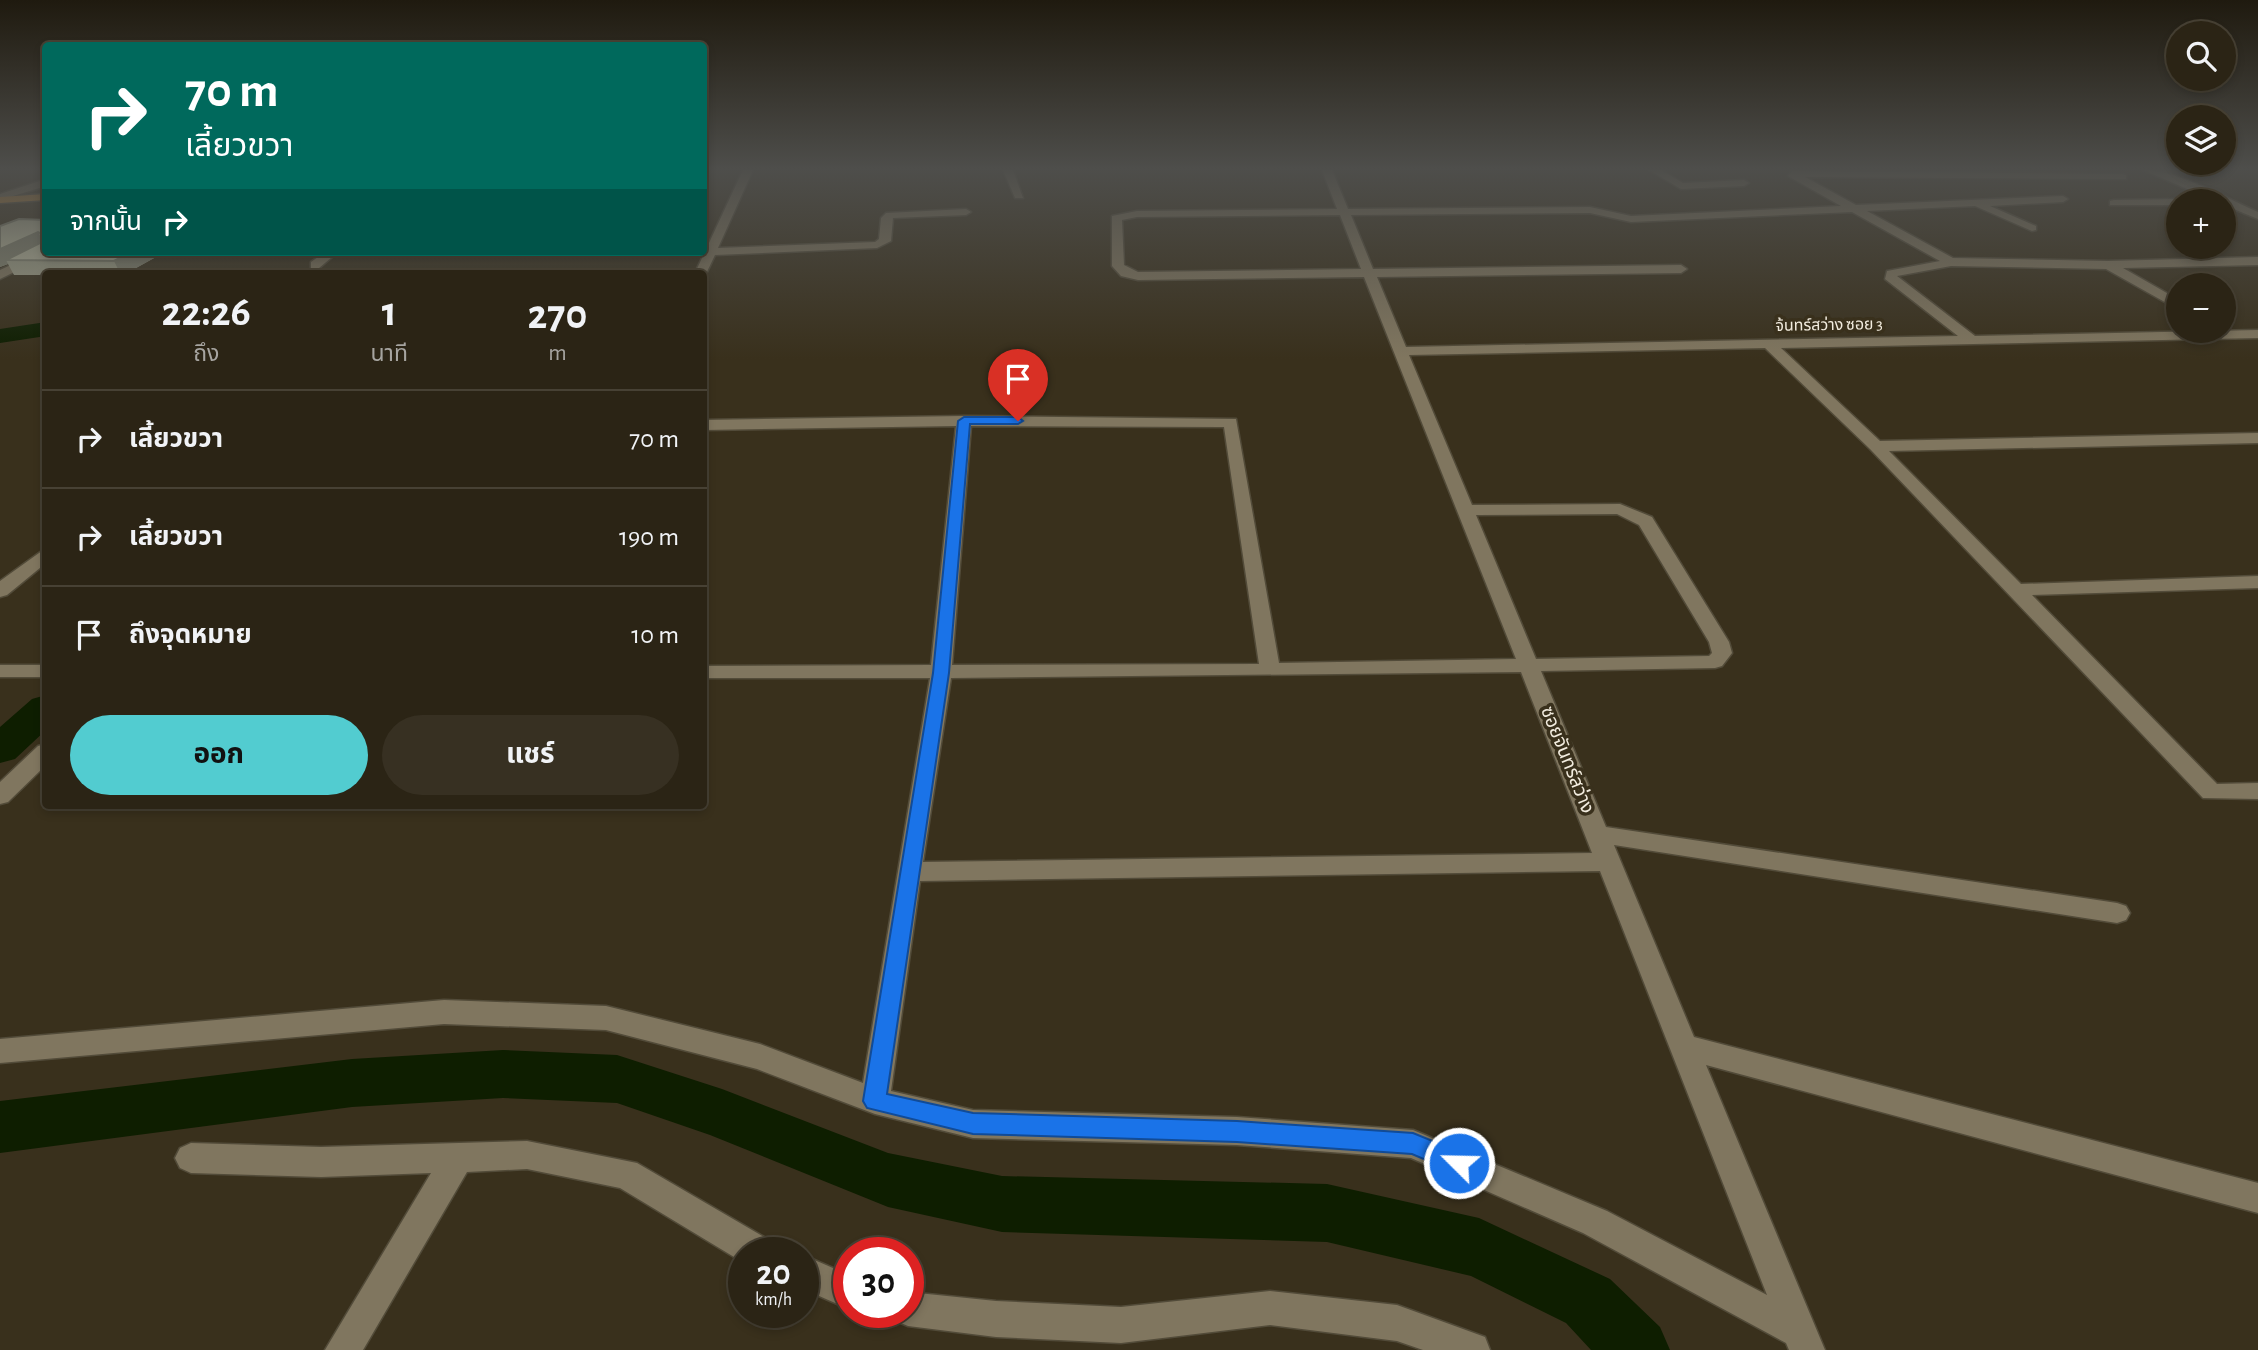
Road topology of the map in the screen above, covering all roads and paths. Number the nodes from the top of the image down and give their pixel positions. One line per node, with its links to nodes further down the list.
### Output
1 (719, 233): 6 (street)
2 (886, 233): 6 (street)
3 (1117, 233): 15 (street)
4 (1353, 233): 15 (street, ซอยจันทร์สว่าง)
5 (1901, 233): 10 (street)
6 (710, 252): 14 (street)
7 (42, 255): 16 (street)
8 (327, 256): 11 (street)
9 (2258, 261): 12 (street)
10 (1951, 262): 12 (street); 22 (street)
11 (315, 265)
12 (2108, 265): 17 (street)
13 (1681, 269): 15 (street)
14 (702, 270)
15 (1369, 273): 24 (street, ซอยจันทร์สว่าง)
16 (0, 275)
17 (2166, 298)
18 (2236, 333): 19 (street, จ้นทร์สว่าง ซอย 3)
19 (2258, 334)
20 (2166, 335): 22 (street, จ้นทร์สว่าง ซอย 3)
21 (2236, 339): 25 (street)
22 (1972, 340): 23 (street, จ้นทร์สว่าง ซอย 3)
23 (1769, 344): 24 (street, จ้นทร์สว่าง ซอย 3); 29 (street)
24 (1401, 351): 30 (street, ซอยจันทร์สว่าง)
25 (2258, 351)
26 (964, 421): 27 (street); 36 (street); 40 (street)
27 (707, 425)
28 (2258, 438): 29 (street)
29 (1876, 446): 33 (street)
30 (1466, 510): 35 (street, ซอยจันทร์สว่าง); 35 (street)
31 (42, 556): 34 (street)
32 (2258, 582): 33 (street)
33 (2017, 590): 42 (street)
34 (0, 591)
35 (1530, 667): 36 (street); 44 (street, ซอยจันทร์สว่าง)
36 (1270, 670): 40 (street)
37 (0, 671): 38 (street)
38 (42, 671)
39 (707, 672): 40 (street)
40 (941, 673): 46 (street)
41 (42, 755): 43 (street)
42 (2258, 791)
43 (0, 796)
44 (1597, 834): 45 (street, ซอยจันทร์สว่าง); 47 (street)
45 (1609, 862): 46 (street); 48 (street, ซอยจันทร์สว่าง)
46 (909, 872): 50 (street)
47 (2118, 913)
48 (1684, 1047): 53 (street); 56 (street, ซอยจันทร์สว่าง)
49 (0, 1051): 50 (street)
50 (875, 1101): 56 (street)
51 (458, 1157): 52 (street); 54 (street); 57 (street)
52 (191, 1158)
53 (2258, 1198)
54 (732, 1237)
55 (924, 1311): 58 (street)
56 (1803, 1340)
57 (343, 1350)
58 (1472, 1350)

